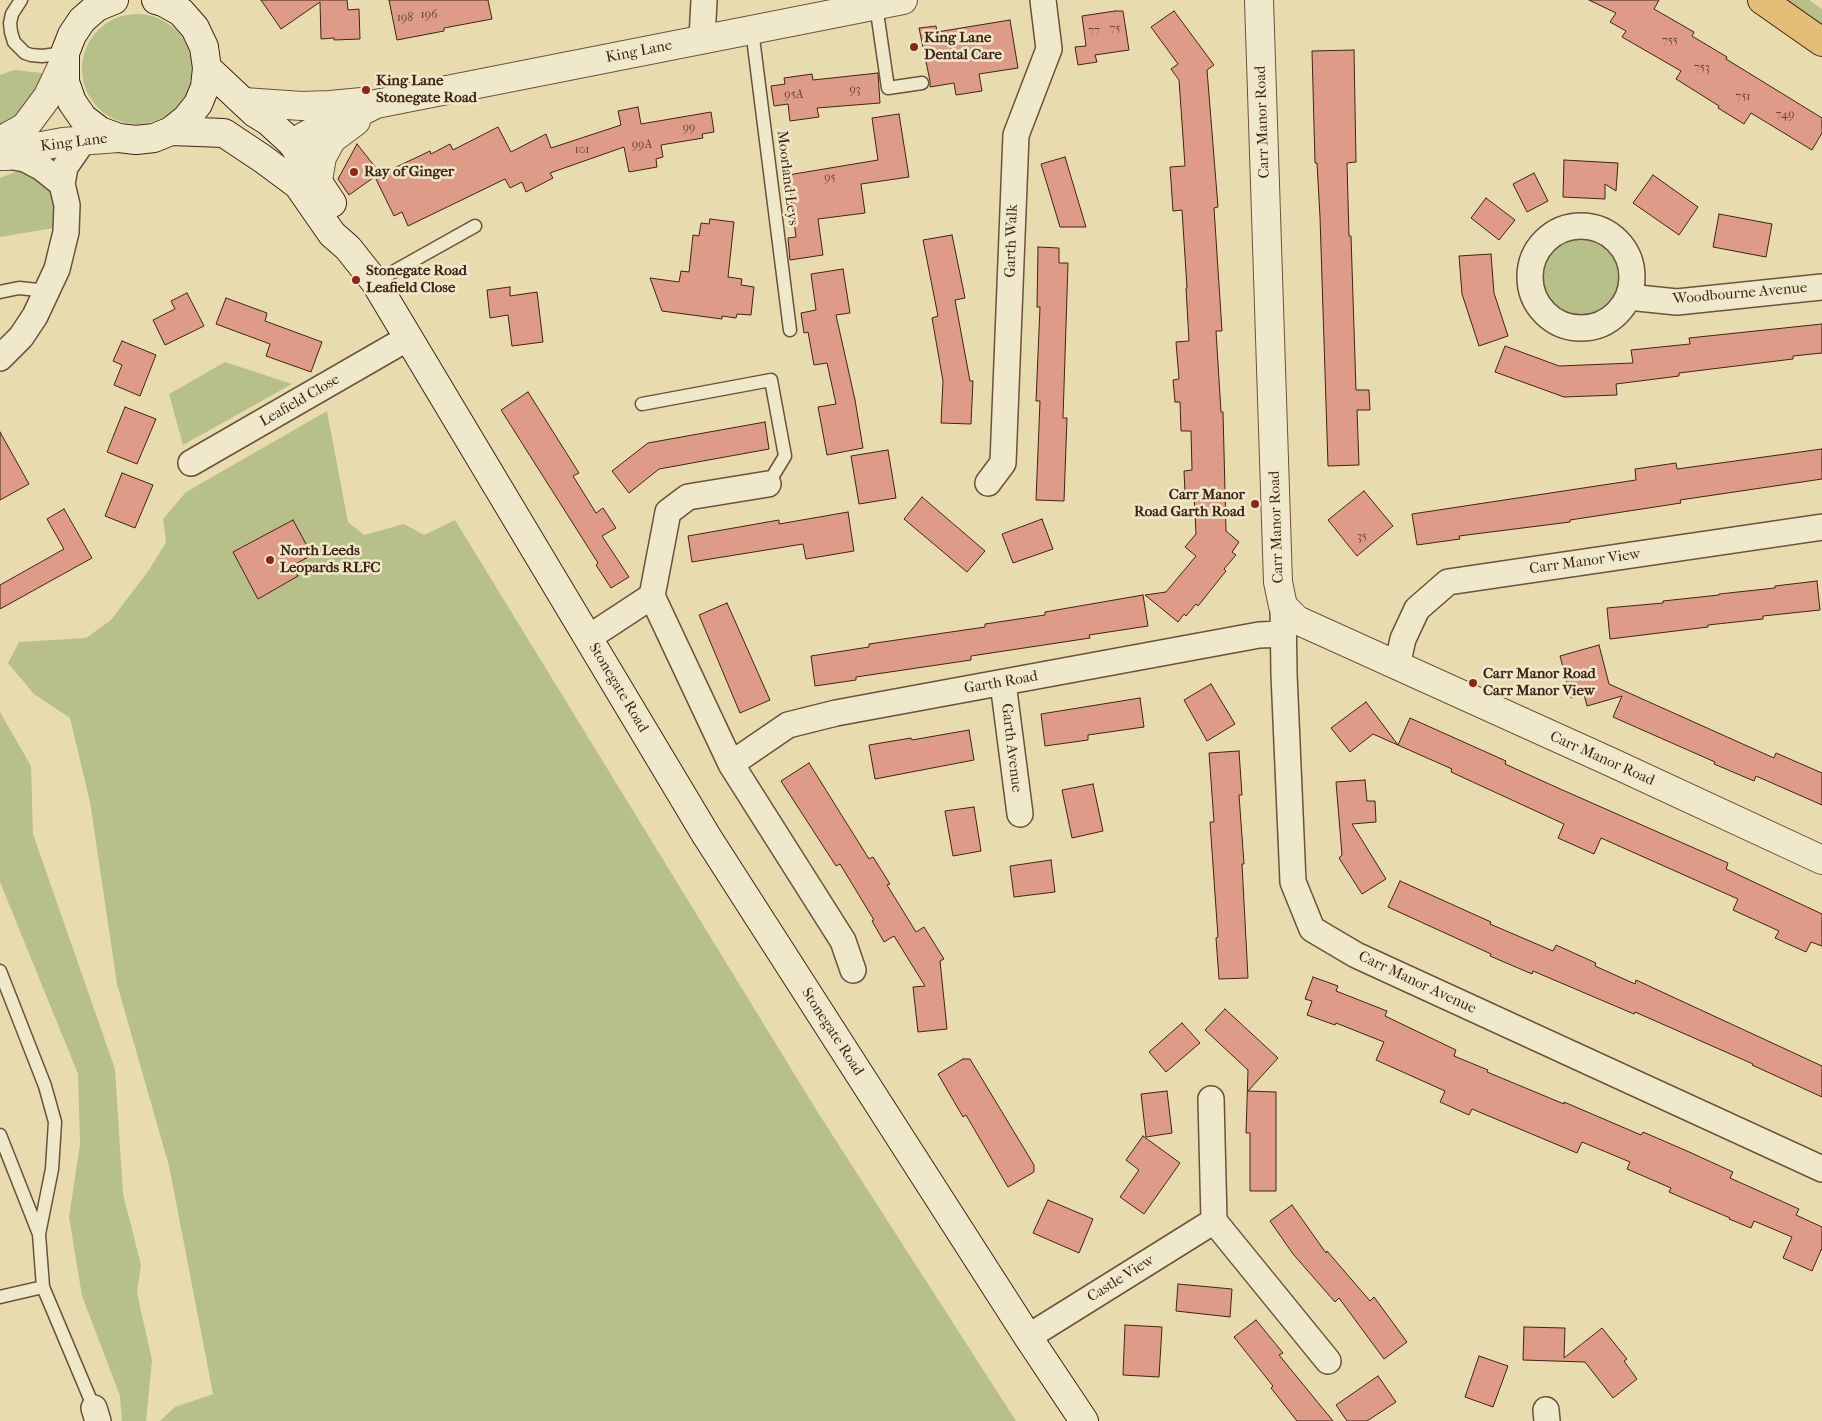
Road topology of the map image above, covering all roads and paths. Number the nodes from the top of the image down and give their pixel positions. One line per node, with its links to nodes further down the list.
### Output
1 (22, 0): 13 (lane)
2 (160, 0): 14 (street)
3 (704, 0): 11 (street)
4 (903, 0): 9 (street, King Lane)
5 (1043, 0): 38 (street, Garth Walk)
6 (1259, 0): 42 (street, Carr Manor Road)
7 (1762, 0): 12 (highway)
8 (104, 2): 13 (street, King Lane)
9 (876, 5): 10 (street, King Lane); 15 (lane)
10 (752, 30): 11 (street, King Lane); 33 (lane, Moorland Leys)
11 (702, 40): 17 (street, King Lane)
12 (1822, 42)
13 (64, 57): 19 (street); 22 (street, King Lane)
14 (207, 68): 16 (street); 18 (street)
15 (922, 83)
16 (244, 102): 17 (street, King Lane); 21 (street)
17 (376, 104): 21 (street, King Lane); 24 (street, King Lane)
18 (171, 131): 19 (street); 23 (street, Stonegate Road)
19 (119, 138): 20 (street, King Lane)
20 (83, 141): 22 (street, King Lane); 25 (street)
21 (292, 143): 23 (street, King Lane); 24 (street)
22 (3, 151): 25 (street)
23 (263, 158): 27 (street, Stonegate Road)
24 (318, 180): 27 (street)
25 (62, 184): 30 (street)
26 (475, 226): 28 (lane)
27 (348, 248): 28 (street, Stonegate Road)
28 (375, 282): 34 (street, Stonegate Road)
29 (1822, 287): 32 (street, Woodbourne Avenue)
30 (48, 291): 31 (lane); 35 (street)
31 (0, 292)
32 (1628, 297): 32 (street)
33 (790, 330)
34 (408, 338): 37 (street, Leafield Close); 44 (street, Stonegate Road)
35 (0, 358)
36 (642, 404): 39 (lane)
37 (191, 463)
38 (988, 483)
39 (768, 484): 41 (street)
40 (1822, 527): 45 (street, Carr Manor View)
41 (652, 596): 44 (street, Stonegate Road); 47 (street)
42 (1283, 606): 43 (street, Carr Manor Avenue); 45 (street, Carr Manor Road)
43 (1283, 634): 46 (street, Garth Road); 54 (street, Carr Manor Avenue)
44 (588, 638): 59 (street, Stonegate Road)
45 (1397, 666): 49 (street, Carr Manor Road)
46 (1003, 683): 47 (street, Garth Road); 48 (street, Garth Avenue)
47 (731, 764): 50 (street)
48 (1020, 814)
49 (1822, 860)
50 (853, 970)
51 (0, 971): 56 (lane)
52 (1211, 1099): 55 (street)
53 (0, 1135): 56 (lane)
54 (1822, 1169)
55 (1214, 1221): 59 (street, Castle View); 60 (street)
56 (40, 1234): 57 (lane)
57 (43, 1287): 58 (lane); 61 (lane)
58 (0, 1298)
59 (1028, 1337): 62 (street, Stonegate Road)
60 (1328, 1361)
61 (96, 1414)
62 (1084, 1421)

